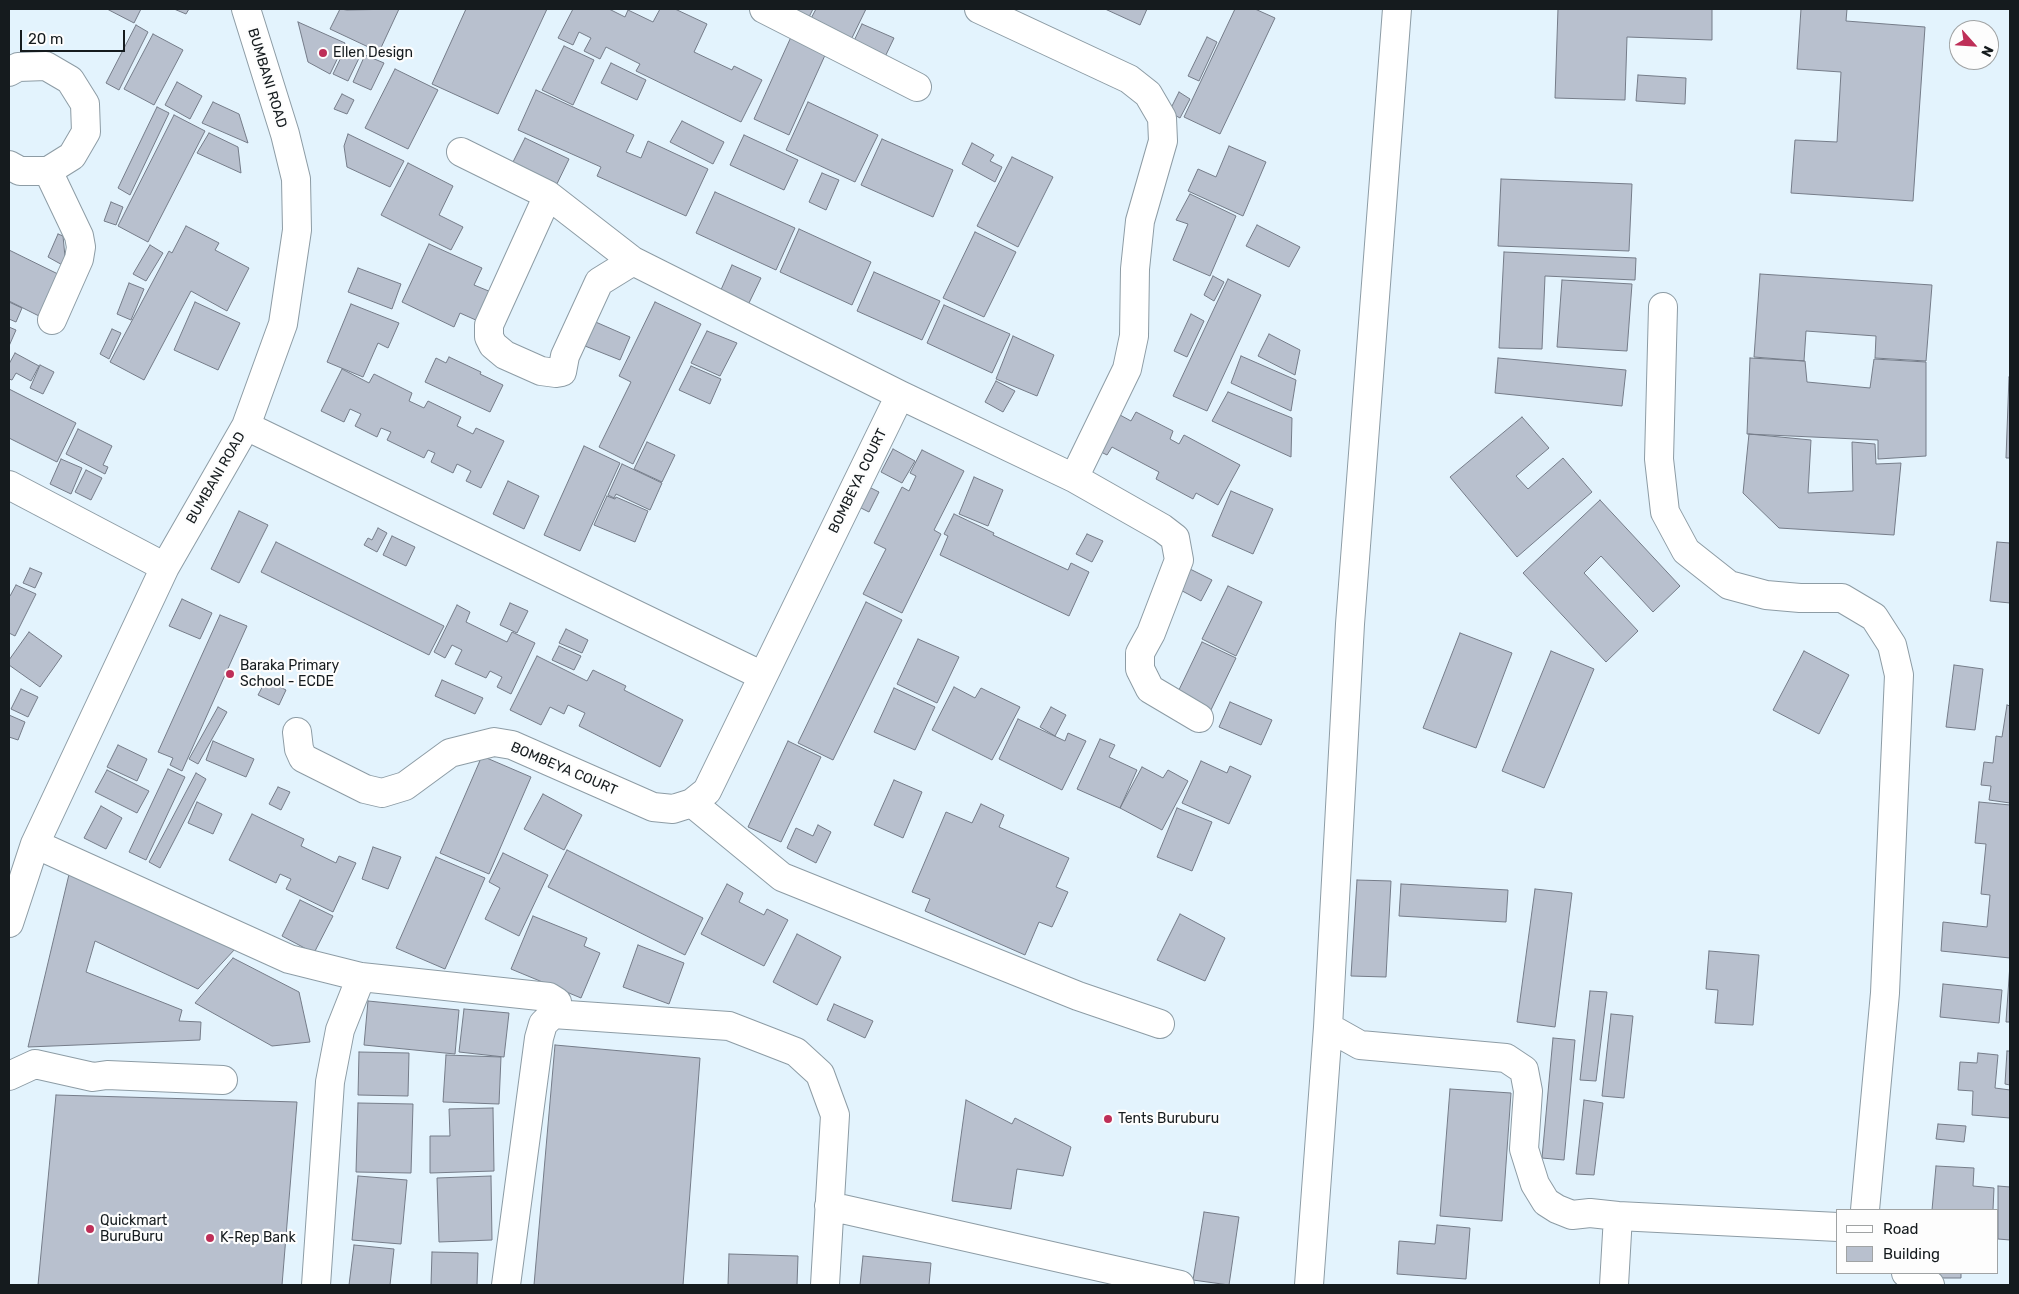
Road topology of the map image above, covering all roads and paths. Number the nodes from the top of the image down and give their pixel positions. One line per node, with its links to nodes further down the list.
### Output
1 (246, 9): 15 (street, BUMBANI ROAD)
2 (764, 9): 6 (street)
3 (979, 9): 16 (street)
4 (1397, 9): 28 (street)
5 (9, 72): 9 (street)
6 (917, 86)
7 (461, 152): 10 (street)
8 (9, 165): 9 (street)
9 (48, 171): 13 (street)
10 (548, 195): 11 (street); 11 (street)
11 (633, 262): 14 (street)
12 (1663, 307): 34 (street)
13 (52, 320)
14 (900, 394): 16 (street); 19 (street, BOMBEYA COURT)
15 (246, 426): 18 (street, BUMBANI ROAD); 19 (street)
16 (1074, 478): 20 (street)
17 (9, 485): 18 (street)
18 (165, 567): 23 (street, BUMBANI ROAD)
19 (763, 676): 22 (street, BOMBEYA COURT)
20 (1199, 718)
21 (297, 732): 22 (street, BOMBEYA COURT)
22 (692, 803): 27 (street)
23 (35, 844): 24 (street, BUMBANI ROAD); 25 (street)
24 (9, 923)
25 (361, 977): 26 (street); 38 (street)
26 (553, 1014): 33 (street); 39 (street)
27 (1160, 1024)
28 (1328, 1028): 29 (street); 30 (street)
29 (1360, 1045): 30 (street); 35 (street)
30 (1325, 1064): 42 (street)
31 (9, 1076): 32 (street)
32 (223, 1080)
33 (829, 1206): 40 (street); 41 (street)
34 (1865, 1209)
35 (1618, 1216): 36 (street); 43 (street)
36 (1836, 1227)
37 (1908, 1274): 44 (street)
38 (316, 1285)
39 (506, 1285)
40 (825, 1285)
41 (1180, 1285)
42 (1309, 1285)
43 (1614, 1285)
44 (1930, 1285)

